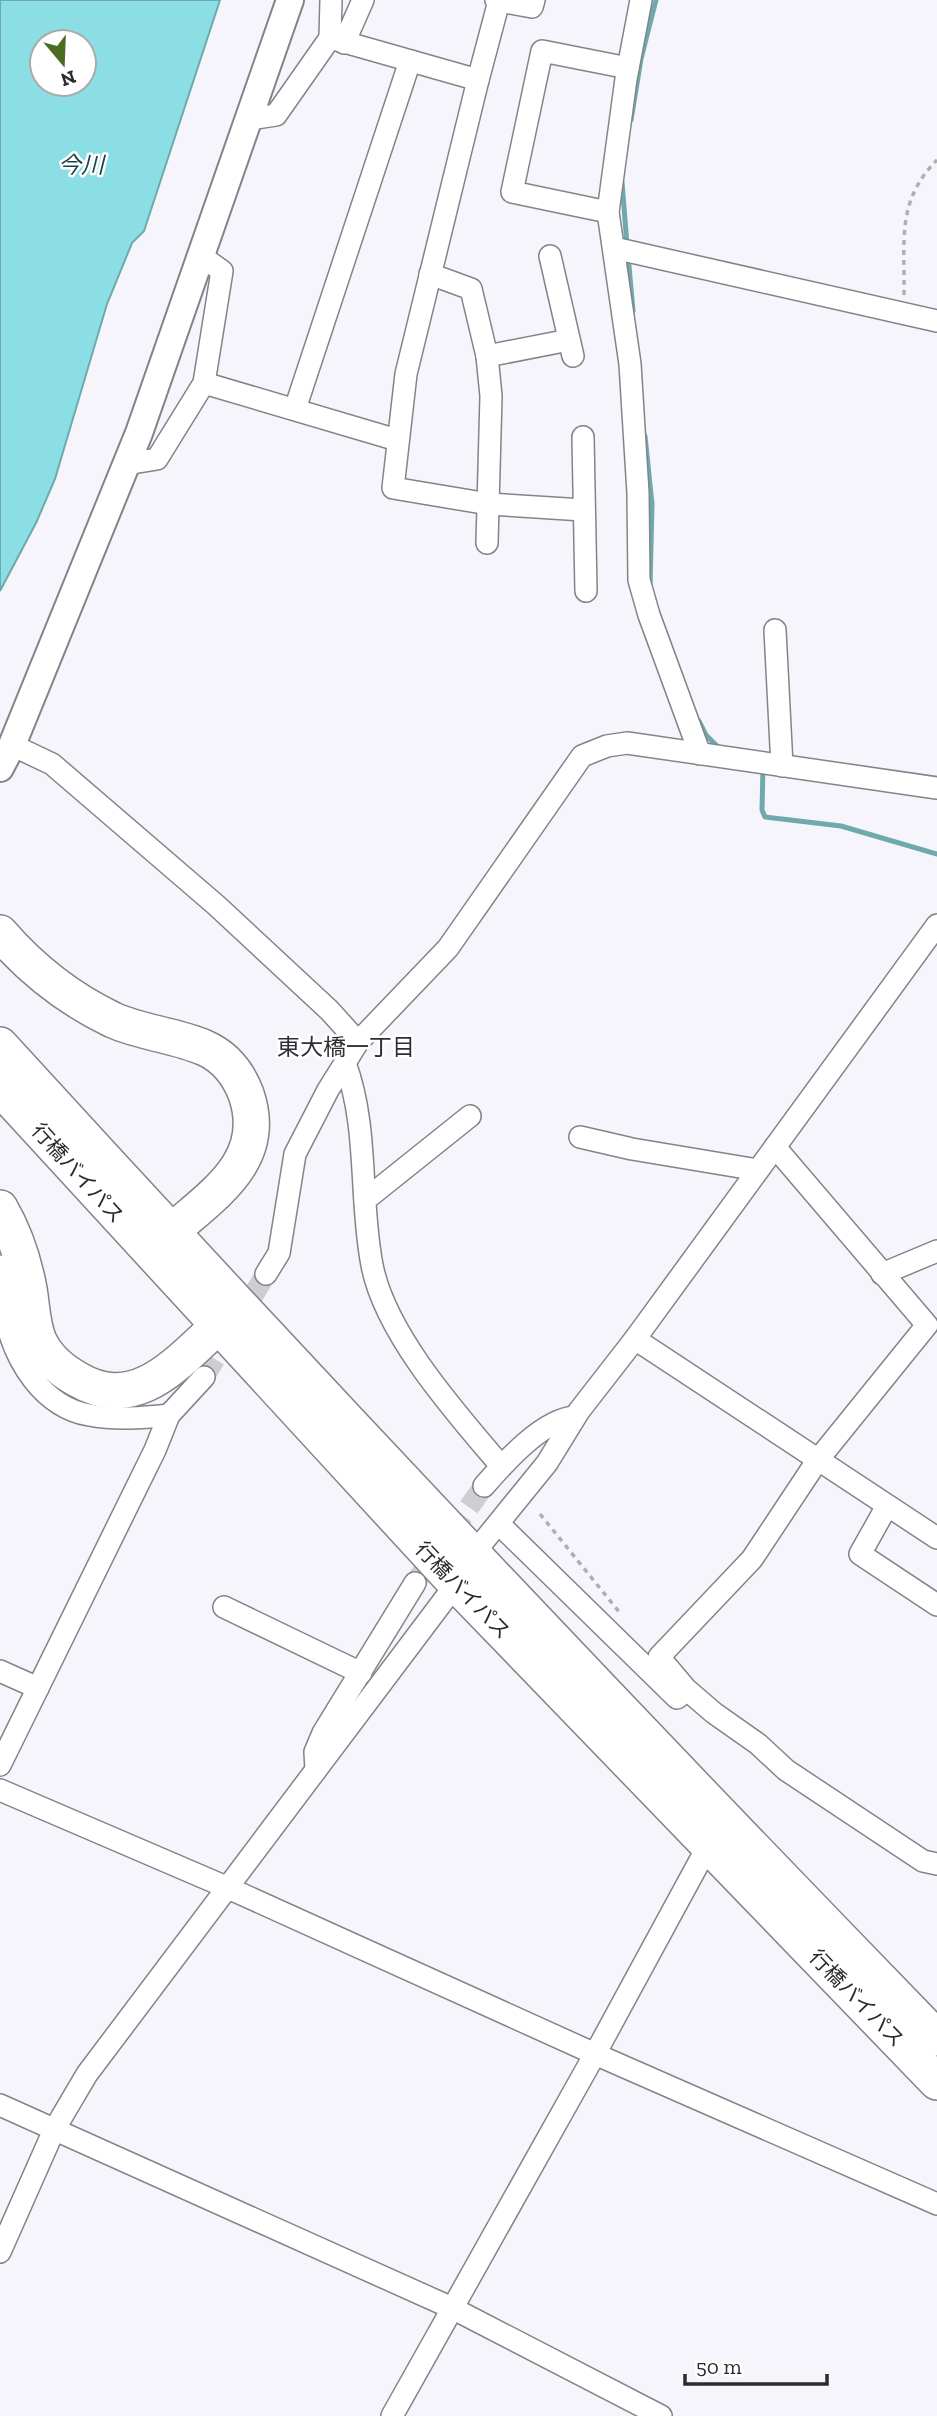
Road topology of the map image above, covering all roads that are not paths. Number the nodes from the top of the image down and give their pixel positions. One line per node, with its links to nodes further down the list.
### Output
1 (290, 0): 11 (street)
2 (331, 0): 7 (street)
3 (363, 0): 7 (street)
4 (497, 0): 5 (street); 10 (street)
5 (534, 0)
6 (641, 0): 9 (street)
7 (337, 41): 8 (street); 11 (street)
8 (410, 61): 10 (street); 20 (street)
9 (628, 68): 12 (street); 12 (street)
10 (478, 79): 16 (street)
11 (250, 119): 14 (street)
12 (608, 212): 13 (street)
13 (614, 248): 17 (street); 30 (street)
14 (201, 256): 19 (street); 23 (street)
15 (550, 256): 18 (street)
16 (430, 274): 18 (street); 22 (street)
17 (937, 321)
18 (487, 356): 24 (street)
19 (204, 383): 20 (street); 23 (street)
20 (295, 409): 22 (street)
21 (583, 437): 25 (street)
22 (397, 440): 24 (street)
23 (126, 464): 29 (street)
24 (489, 504): 25 (street); 26 (street)
25 (583, 510): 27 (street)
26 (487, 543)
27 (586, 591)
28 (775, 630): 31 (street)
29 (12, 745): 32 (street); 36 (street)
30 (700, 754): 31 (street); 36 (street)
31 (782, 766): 33 (street)
32 (0, 768)
33 (937, 788)
34 (937, 925): 42 (street)
35 (0, 933): 46 (highway)
36 (358, 1042): 38 (street)
37 (0, 1045): 46 (highway, 行橋バイパス)
38 (345, 1063): 44 (street); 49 (street)
39 (0, 1088): 52 (highway, 行橋バイパス)
40 (470, 1116): 44 (street)
41 (580, 1137): 43 (street)
42 (775, 1147): 43 (street); 50 (street)
43 (758, 1170): 53 (street)
44 (365, 1200): 58 (street)
45 (0, 1208): 52 (highway)
46 (171, 1232): 63 (highway, 行橋バイパス)
47 (937, 1251): 50 (street)
48 (0, 1266): 55 (street)
49 (266, 1274)
50 (882, 1274): 51 (street)
51 (932, 1318): 57 (street)
52 (218, 1326): 65 (highway, 行橋バイパス)
53 (635, 1339): 56 (street); 57 (street)
54 (204, 1377): 55 (street)
55 (169, 1415): 70 (street)
56 (575, 1417): 58 (street); 61 (street)
57 (817, 1461): 60 (street); 71 (street)
58 (501, 1466): 59 (street)
59 (484, 1486)
60 (887, 1506): 62 (street); 66 (street)
61 (499, 1524): 63 (street); 71 (street)
62 (937, 1538)
63 (474, 1553): 65 (street); 78 (highway, 行橋バイパス)
64 (415, 1583): 69 (street)
65 (456, 1584): 73 (street); 75 (highway, 行橋バイパス)
66 (937, 1605)
67 (224, 1607): 69 (street)
68 (0, 1671): 70 (street)
69 (361, 1673): 73 (street)
70 (38, 1688): 72 (street)
71 (686, 1689): 76 (street)
72 (0, 1765)
73 (316, 1770): 77 (street)
74 (0, 1790): 77 (street)
75 (709, 1844): 79 (street); 80 (highway, 行橋バイパス)
76 (937, 1864)
77 (226, 1887): 79 (street); 82 (street)
78 (937, 2038)
79 (595, 2054): 83 (street); 85 (street)
80 (937, 2082)
81 (0, 2105): 82 (street)
82 (54, 2130): 84 (street); 85 (street)
83 (937, 2204)
84 (0, 2252)
85 (452, 2308): 86 (street); 87 (street)
86 (392, 2416)
87 (661, 2416)

